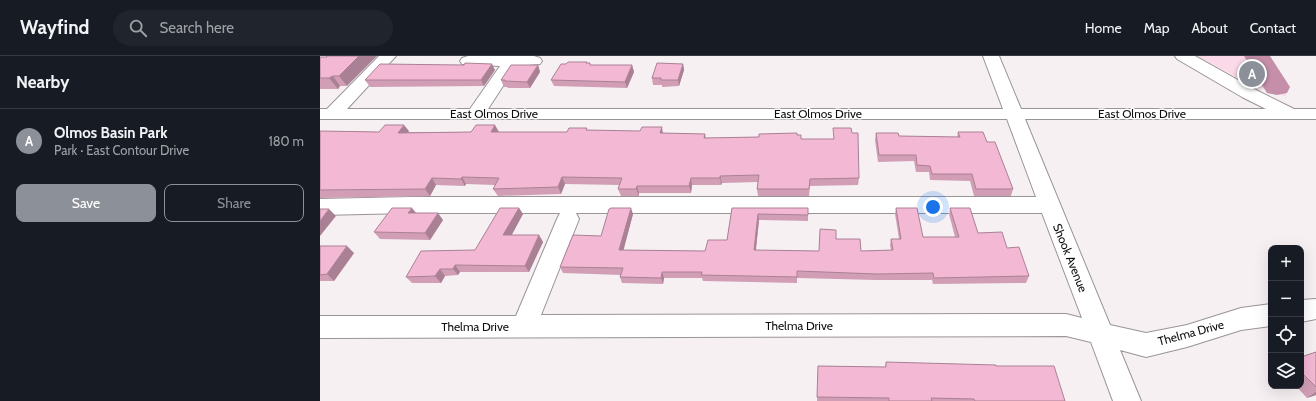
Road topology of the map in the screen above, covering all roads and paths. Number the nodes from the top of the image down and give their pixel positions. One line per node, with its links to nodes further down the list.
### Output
1 (388, 56): 7 (street)
2 (991, 56): 9 (street, Shook Avenue)
3 (1183, 56): 10 (street)
4 (468, 61): 5 (street)
5 (511, 61): 6 (street); 8 (street)
6 (534, 61)
7 (326, 114): 8 (street, East Olmos Drive)
8 (475, 114): 9 (street, East Olmos Drive)
9 (1013, 114): 10 (street, East Olmos Drive); 12 (street, Shook Avenue)
10 (1292, 114): 11 (street, East Olmos Drive)
11 (1316, 114)
12 (1049, 206): 13 (street); 20 (street, Shook Avenue)
13 (320, 207)
14 (568, 219): 18 (street)
15 (1316, 309): 16 (street)
16 (1304, 311)
17 (1268, 315): 20 (street, Thelma Drive)
18 (524, 326): 19 (street, Thelma Drive); 20 (street, Thelma Drive)
19 (320, 327)
20 (1100, 333): 21 (street, Shook Avenue)
21 (1127, 401)

